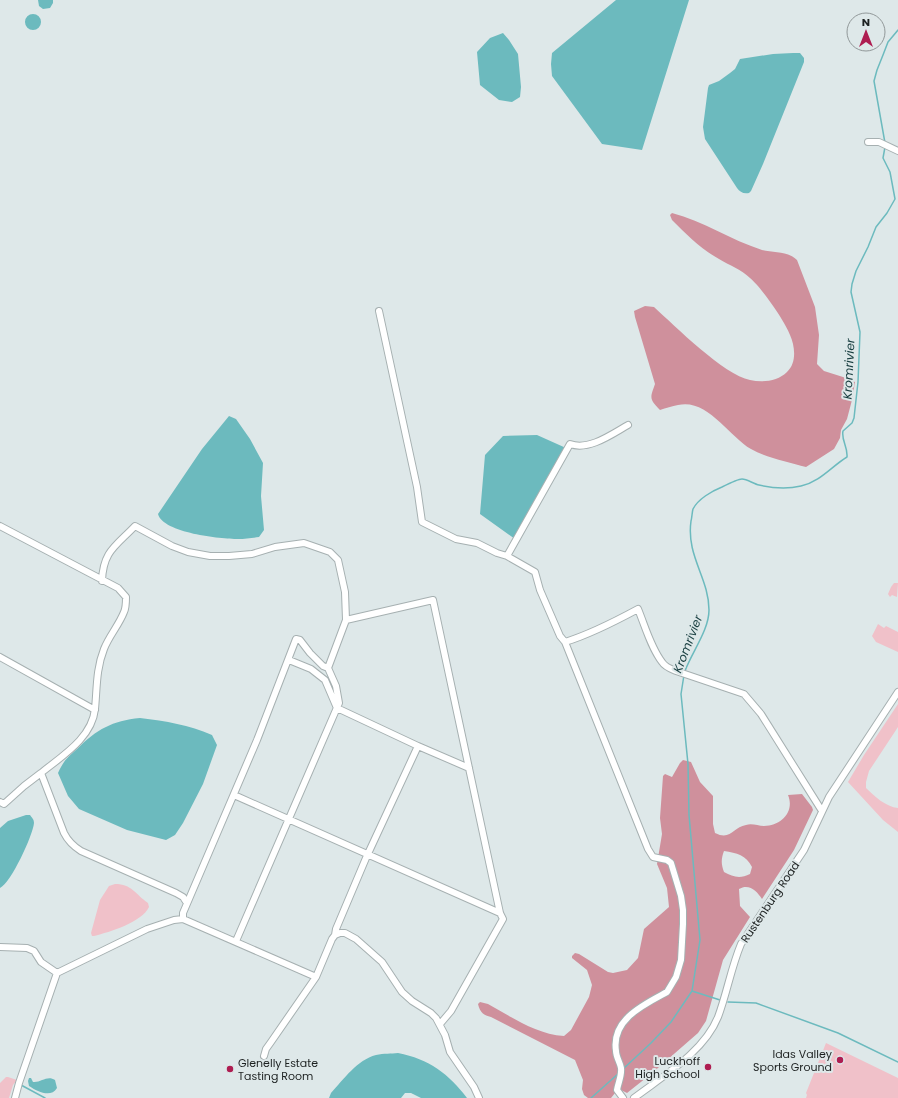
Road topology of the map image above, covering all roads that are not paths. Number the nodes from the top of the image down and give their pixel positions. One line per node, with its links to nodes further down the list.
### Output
1 (868, 142): 2 (street)
2 (898, 151)
3 (379, 311): 6 (street)
4 (628, 424): 6 (street)
5 (0, 526): 7 (street)
6 (507, 556): 9 (street)
7 (102, 581): 8 (street); 15 (street)
8 (346, 620): 12 (street); 17 (street)
9 (565, 642): 21 (street); 36 (street)
10 (0, 657): 15 (street)
11 (289, 660): 12 (street); 14 (street); 19 (street)
12 (328, 668): 14 (street)
13 (898, 692): 21 (street, Rustenburg Road)
14 (337, 708): 16 (street); 22 (street)
15 (95, 710): 18 (street)
16 (418, 746): 17 (street); 23 (street)
17 (469, 768): 25 (street)
18 (41, 773): 20 (street); 24 (street)
19 (234, 795): 22 (street); 24 (street)
20 (1, 805)
21 (822, 811): 37 (street, Rustenburg Road)
22 (290, 819): 23 (street); 28 (street)
23 (368, 855): 25 (street); 27 (street)
24 (187, 903): 26 (street)
25 (500, 913): 32 (street)
26 (183, 919): 28 (street); 30 (street)
27 (335, 935): 31 (street); 32 (street)
28 (236, 941): 31 (street)
29 (0, 947): 30 (street)
30 (57, 973): 34 (street)
31 (316, 977): 33 (street)
32 (440, 1024): 35 (street)
33 (264, 1056)
34 (15, 1098)
35 (479, 1098)
36 (623, 1098)
37 (634, 1098)

